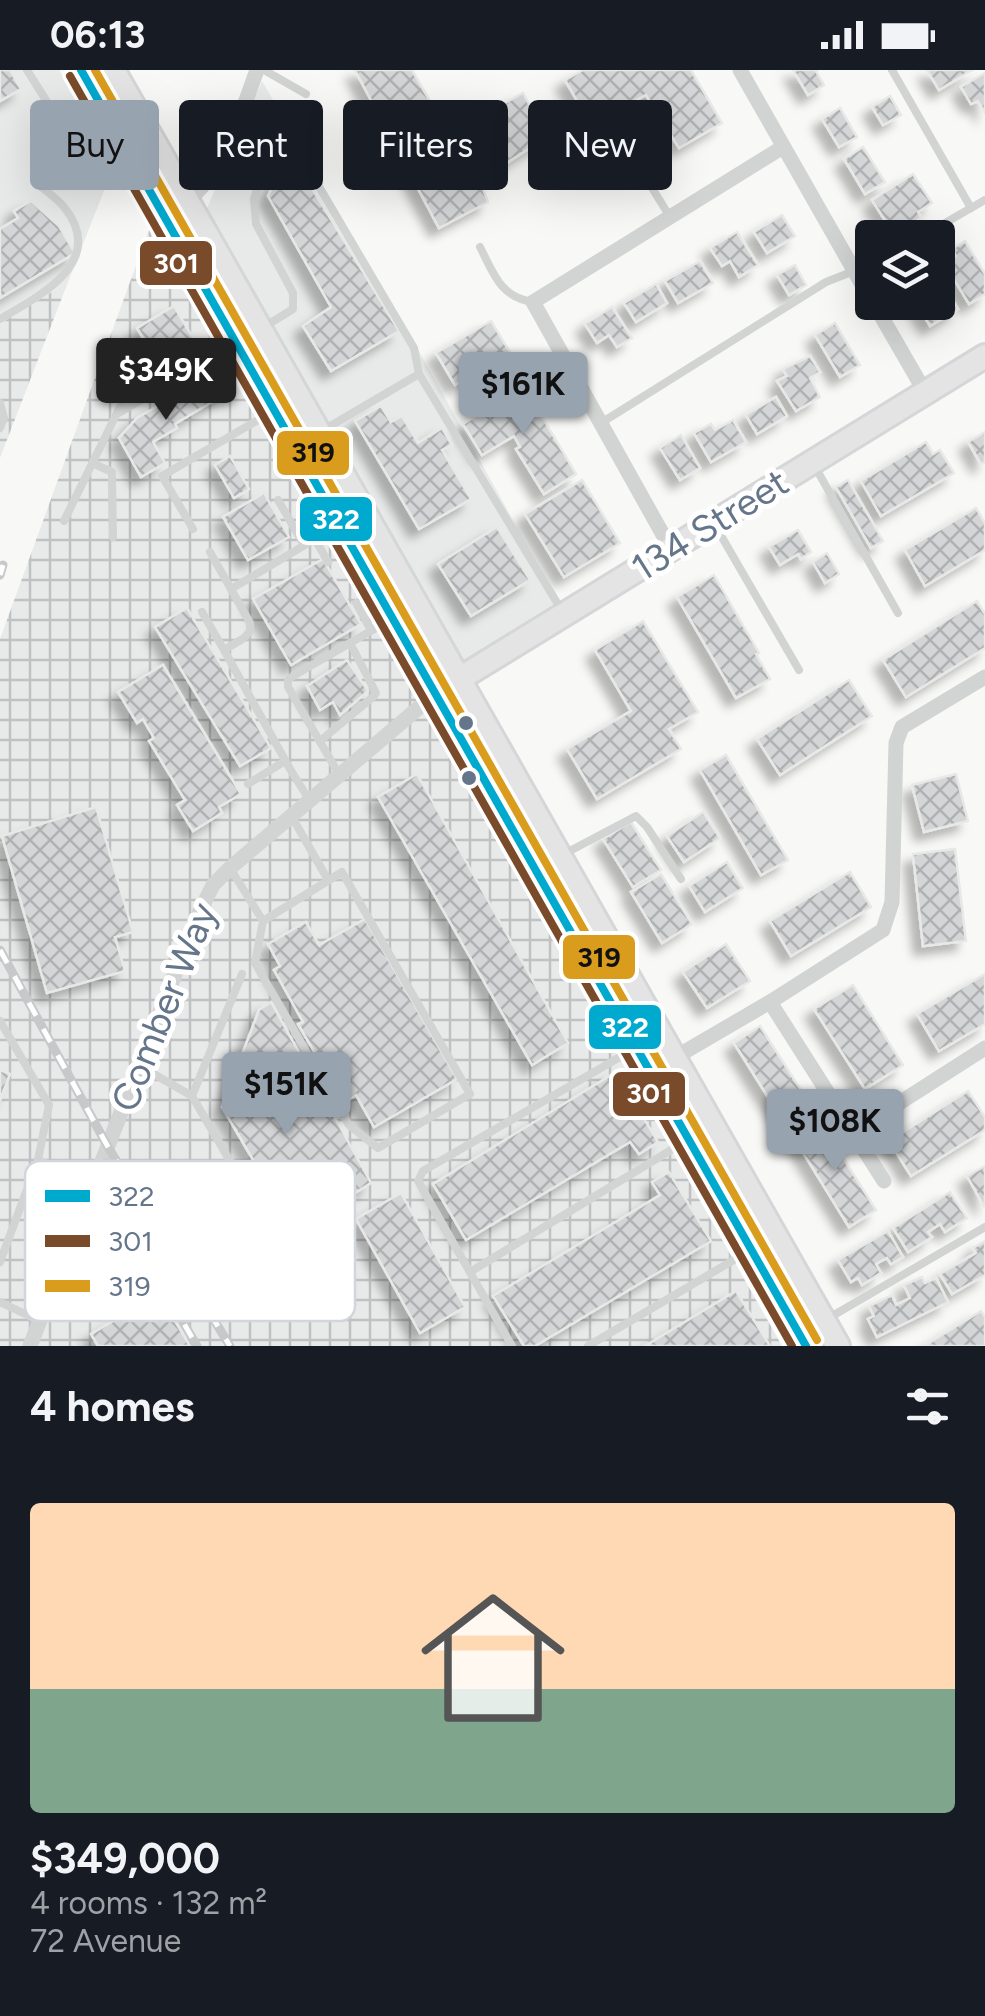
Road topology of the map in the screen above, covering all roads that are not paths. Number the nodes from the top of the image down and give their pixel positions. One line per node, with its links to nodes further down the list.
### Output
1 (27, 70): 8 (lane)
2 (80, 70): 9 (main road)
3 (113, 70): 19 (main road)
4 (260, 70): 7 (lane); 10 (street)
5 (740, 70): 11 (street)
6 (892, 70): 20 (lane)
7 (306, 94)
8 (46, 100)
9 (97, 100)
10 (247, 100)
11 (783, 147): 21 (street); 24 (street)
12 (45, 190): 26 (lane)
13 (146, 190): 29 (main road)
14 (199, 190): 19 (street)
15 (257, 190): 28 (lane)
16 (321, 190): 32 (lane)
17 (653, 190): 21 (lane)
18 (985, 200): 20 (lane)
19 (187, 201): 28 (main road)
20 (971, 208): 22 (lane)
21 (670, 218): 25 (street)
22 (951, 220)
23 (480, 247): 25 (lane)
24 (854, 270): 37 (lane)
25 (533, 302): 37 (street)
26 (0, 319)
27 (883, 320): 33 (street)
28 (261, 329): 29 (lane); 39 (main road)
29 (228, 348): 35 (main road); 36 (lane)
30 (985, 356): 33 (main road, 134 Street)
31 (138, 368): 36 (lane)
32 (420, 374): 39 (lane); 57 (lane)
33 (925, 392): 40 (main road, 134 Street)
34 (0, 404): 38 (lane)
35 (274, 411): 45 (main road); 46 (lane)
36 (116, 414): 41 (lane)
37 (601, 423): 50 (street)
38 (0, 428)
39 (319, 432): 63 (main road)
40 (812, 462): 44 (main road, 134 Street); 56 (lane)
41 (92, 464): 43 (lane); 47 (lane)
42 (278, 500): 49 (lane)
43 (64, 521)
44 (714, 523): 50 (main road, 134 Street); 61 (lane)
45 (338, 525): 48 (lane); 58 (main road)
46 (193, 529)
47 (113, 537)
48 (315, 539): 49 (lane); 52 (lane)
49 (304, 546): 53 (lane)
50 (671, 549): 57 (main road, 134 Street)
51 (210, 552): 53 (lane)
52 (328, 562)
53 (230, 589): 60 (lane)
54 (356, 602): 58 (lane)
55 (202, 612): 60 (lane)
56 (898, 613)
57 (564, 614): 63 (main road, 134 Street)
58 (382, 624): 59 (lane); 64 (main road)
59 (350, 643): 65 (lane); 65 (lane)
60 (224, 650): 66 (lane)
61 (799, 670)
62 (985, 677): 77 (street)
63 (460, 678): 64 (main road, 134 Street); 71 (main road)
64 (435, 694): 67 (street, Comber Way); 79 (main road)
65 (320, 741): 67 (lane)
66 (285, 761): 68 (lane); 69 (lane)
67 (340, 776): 69 (street, Comber Way)
68 (248, 784)
69 (310, 801): 70 (street, Comber Way)
70 (292, 816): 72 (street, Comber Way); 74 (lane)
71 (560, 856): 73 (lane); 81 (main road)
72 (230, 868): 75 (lane); 82 (street, Comber Way)
73 (681, 879)
74 (328, 880): 75 (lane); 75 (lane)
75 (263, 921)
76 (242, 974): 84 (lane)
77 (770, 1002): 81 (street); 86 (street)
78 (0, 1021): 88 (lane)
79 (636, 1048): 83 (main road); 97 (lane)
80 (985, 1048): 86 (street)
81 (674, 1057): 83 (street); 85 (main road)
82 (140, 1066): 84 (lane); 89 (street, Comber Way)
83 (650, 1072): 87 (main road)
84 (192, 1096): 90 (lane)
85 (712, 1124): 87 (lane); 94 (main road)
86 (854, 1132): 91 (street)
87 (688, 1139): 95 (main road); 97 (lane)
88 (38, 1160)
89 (102, 1161)
90 (230, 1161)
91 (884, 1182)
92 (25, 1195): 96 (lane)
93 (985, 1227): 101 (lane)
94 (775, 1236): 95 (lane); 101 (main road)
95 (752, 1250): 102 (main road); 105 (lane)
96 (0, 1262)
97 (470, 1272): 104 (lane)
98 (0, 1302): 99 (lane)
99 (25, 1313)
100 (40, 1321): 103 (street, Comber Way)
101 (824, 1321): 102 (lane); 106 (main road)
102 (803, 1340)
103 (30, 1346)
104 (512, 1346)
105 (588, 1346)
106 (838, 1346)

